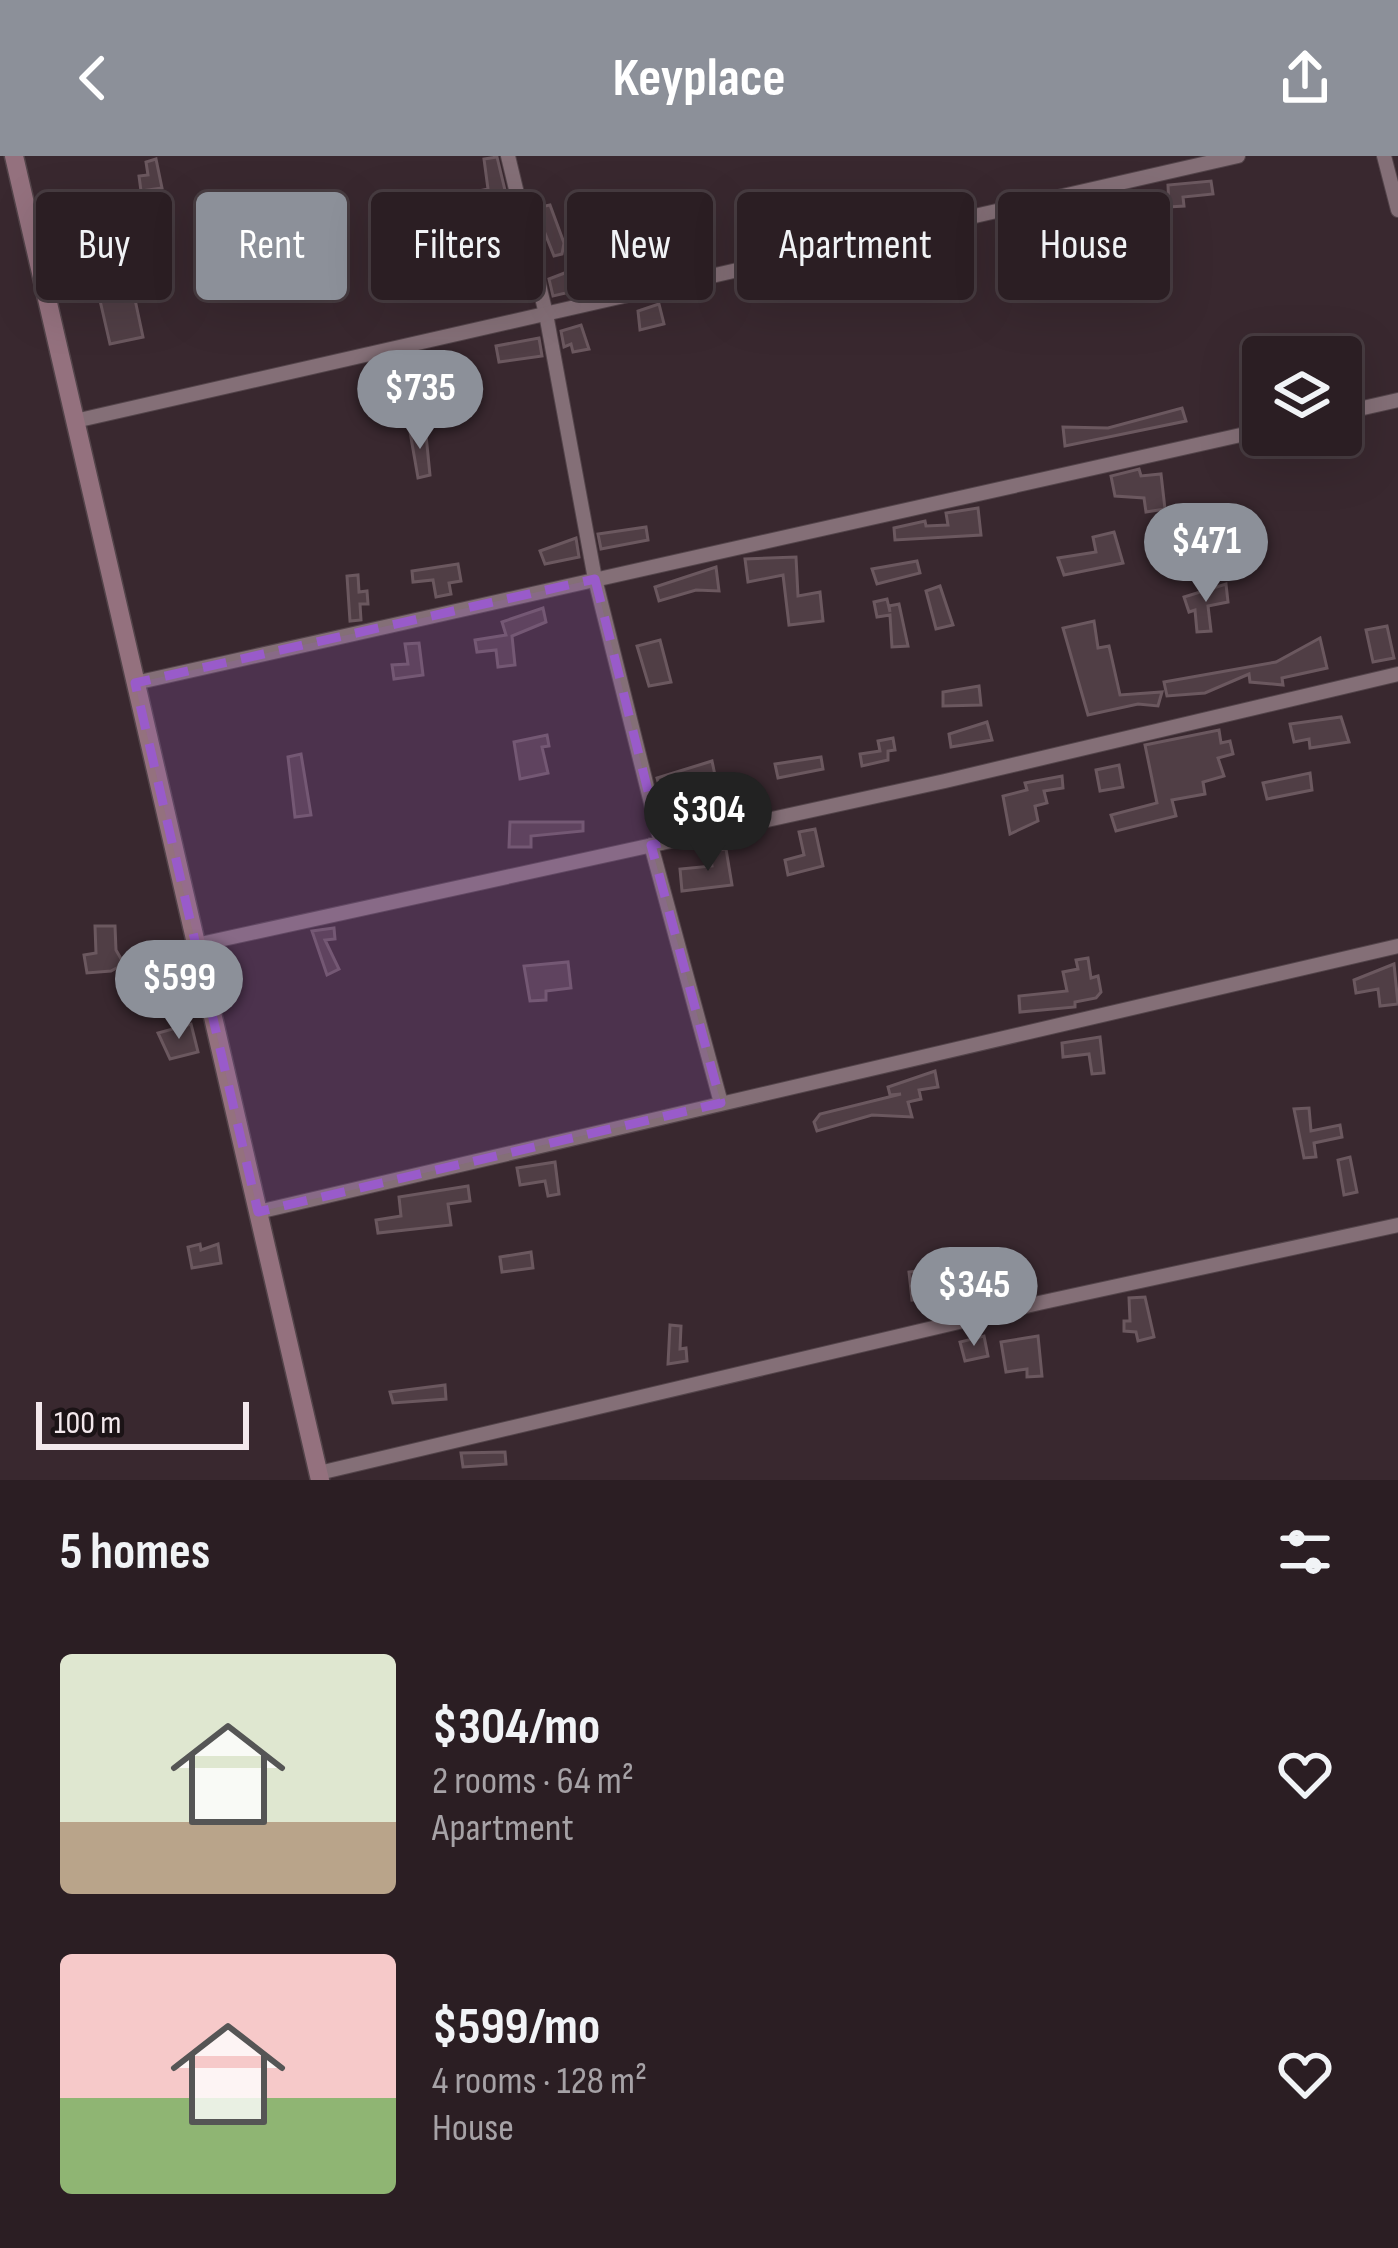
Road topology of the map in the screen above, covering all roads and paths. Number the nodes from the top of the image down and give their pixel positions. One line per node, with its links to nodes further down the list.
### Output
1 (508, 156): 6 (street)
2 (1238, 156): 6 (street)
3 (1384, 156): 5 (street)
4 (21, 157): 9 (main road)
5 (1398, 210)
6 (546, 314): 9 (street); 11 (street)
7 (1398, 400): 8 (street)
8 (1362, 408)
9 (76, 421): 13 (main road)
10 (1242, 435): 11 (street)
11 (595, 579): 13 (street); 14 (street)
12 (1398, 674): 14 (street)
13 (135, 683): 15 (main road)
14 (656, 844): 15 (street); 17 (street)
15 (196, 945): 18 (main road)
16 (1398, 946): 17 (street)
17 (721, 1102): 18 (street)
18 (258, 1212): 20 (main road)
19 (1398, 1225): 20 (street)
20 (320, 1477)

